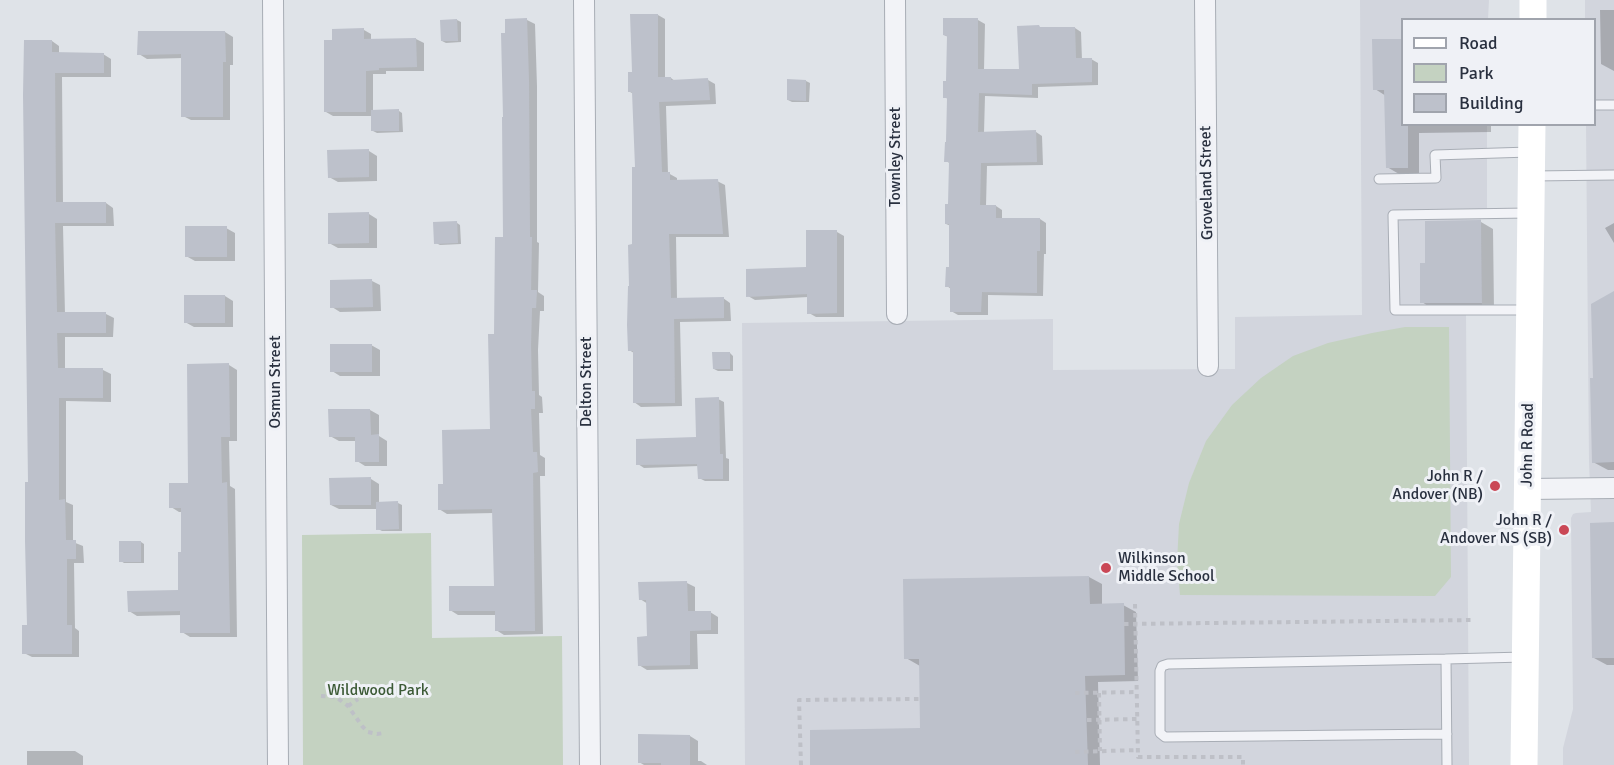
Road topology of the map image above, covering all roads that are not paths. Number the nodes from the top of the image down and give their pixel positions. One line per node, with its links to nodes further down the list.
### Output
1 (273, 0): 22 (street, Osmun Street)
2 (584, 0): 23 (street, Delton Street)
3 (895, 0): 15 (street, Townley Street)
4 (1205, 0): 16 (street, Groveland Street)
5 (1533, 0): 6 (main road)
6 (1533, 18)
7 (1596, 105): 8 (lane)
8 (1614, 105)
9 (1532, 126): 10 (main road, John R Road)
10 (1531, 164): 11 (lane); 12 (lane); 13 (main road, John R Road)
11 (1614, 175)
12 (1379, 179)
13 (1531, 213): 14 (main road, John R Road); 14 (lane)
14 (1530, 310): 18 (main road, John R Road)
15 (897, 314)
16 (1208, 366)
17 (1614, 488): 18 (street)
18 (1528, 489): 19 (main road, John R Road)
19 (1525, 657): 20 (lane); 25 (main road, John R Road)
20 (1446, 659): 21 (lane); 21 (lane)
21 (1447, 734): 24 (lane)
22 (278, 765)
23 (590, 765)
24 (1447, 765)
25 (1524, 765)

